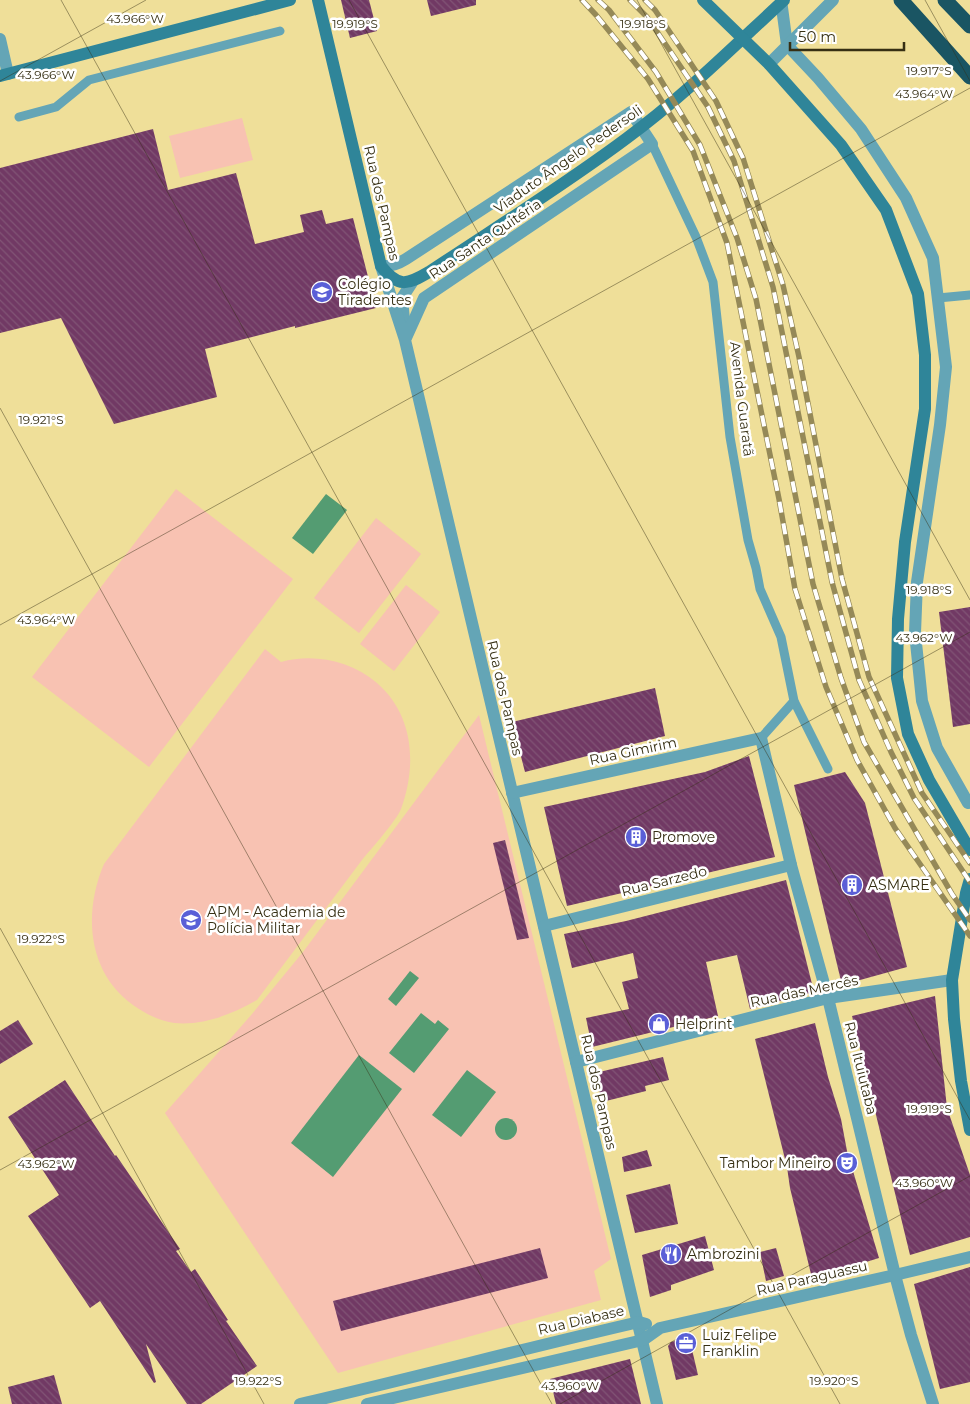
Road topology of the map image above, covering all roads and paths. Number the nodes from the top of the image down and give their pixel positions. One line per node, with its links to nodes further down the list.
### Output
1 (290, 0): 14 (main road)
2 (318, 0): 18 (main road, Rua dos Pampas)
3 (703, 0): 12 (main road)
4 (782, 0): 11 (street); 19 (main road, Viaduto Ângelo Pedersoli)
5 (833, 0): 11 (street)
6 (901, 0): 13 (highway)
7 (945, 0): 8 (highway)
8 (970, 26)
9 (280, 31): 16 (lane)
10 (0, 39): 14 (street)
11 (787, 45): 12 (street); 22 (street)
12 (770, 64): 29 (main road)
13 (968, 70)
14 (4, 75)
15 (631, 112): 17 (street, Avenida Guaratã); 18 (street, Rua Santa Quitéria)
16 (20, 117)
17 (652, 144): 23 (street, Rua Santa Quitéria); 24 (lane, Avenida Guaratã)
18 (381, 266): 20 (main road, Rua Santa Quitéria); 23 (street, Rua dos Pampas)
19 (428, 272): 20 (main road, Rua Santa Quitéria)
20 (413, 281): 23 (street, Rua Santa Quitéria)
21 (970, 295): 22 (lane)
22 (938, 298): 28 (street)
23 (405, 340): 27 (street, Rua dos Pampas)
24 (794, 700): 25 (lane); 26 (lane, Avenida Guaratã)
25 (761, 738): 27 (street, Rua Gimirim); 30 (street, Rua Ituiutaba)
26 (828, 769)
27 (512, 793): 32 (street, Rua dos Pampas)
28 (968, 803)
29 (970, 850)
30 (791, 865): 32 (street, Rua Sarzedo); 34 (street, Rua Ituiutaba)
31 (970, 879): 33 (main road)
32 (544, 926): 35 (street, Rua dos Pampas)
33 (952, 980): 34 (street, Rua das Mercês); 36 (main road)
34 (828, 998): 35 (street, Rua das Mercês); 38 (street, Rua Ituiutaba)
35 (576, 1062): 39 (street, Rua dos Pampas)
36 (970, 1130)
37 (970, 1256): 38 (street, Rua Paraguassu)
38 (895, 1275): 40 (street, Rua Paraguassu); 46 (street, Rua Ituiutaba)
39 (639, 1322): 40 (street, Rua Diabase); 41 (street, Rua dos Pampas); 42 (street, Rua Diabase)
40 (660, 1328): 41 (street)
41 (643, 1340): 44 (street); 45 (street, Rua dos Pampas)
42 (332, 1400): 43 (street, Rua Diabase)
43 (300, 1404)
44 (367, 1404)
45 (658, 1404)
46 (933, 1404)

